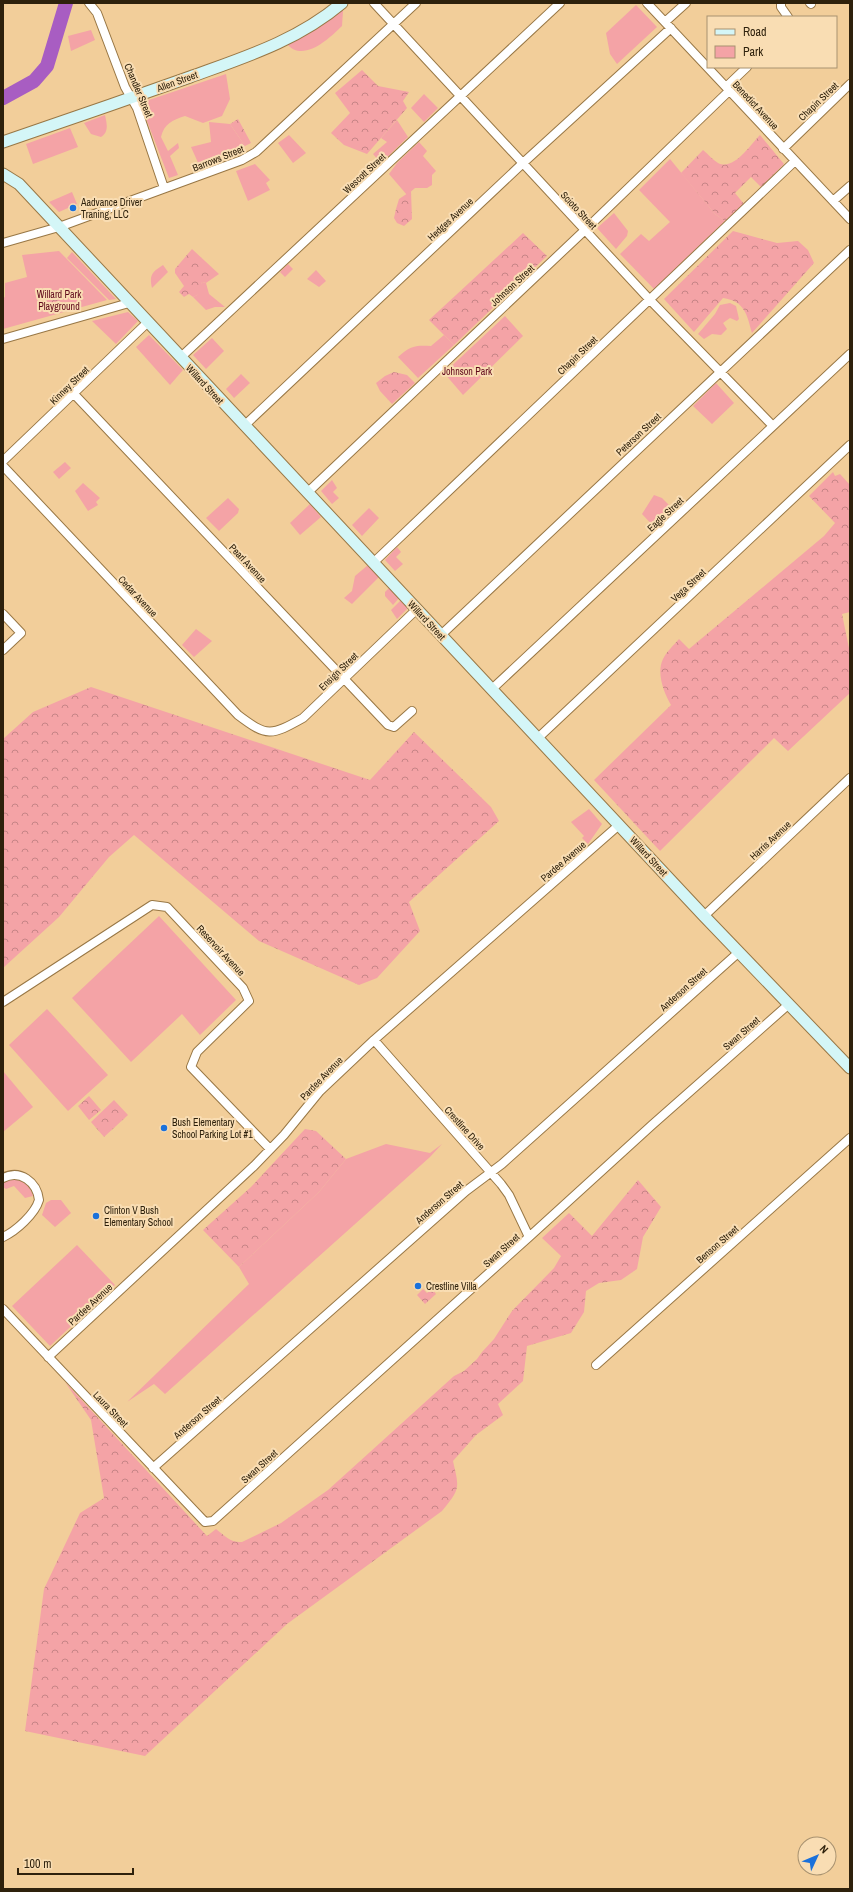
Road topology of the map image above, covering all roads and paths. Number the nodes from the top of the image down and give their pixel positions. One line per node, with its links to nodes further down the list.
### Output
1 (89, 3): 18 (street, Chandler Street)
2 (342, 3): 18 (street, Allen Street)
3 (374, 3): 10 (street, Scioto Street)
4 (416, 3): 10 (street, Barrows Street)
5 (560, 3): 17 (street, Wescott Street)
6 (647, 3): 11 (street, Benedict Avenue)
7 (686, 3): 11 (street, Hedges Avenue)
8 (781, 3): 9 (street)
9 (787, 16)
10 (394, 24): 17 (street, Scioto Street); 25 (street, Barrows Street)
11 (668, 25): 12 (street, Benedict Avenue); 22 (street, Hedges Avenue)
12 (707, 67)
13 (708, 68): 16 (street, Benedict Avenue)
14 (746, 68): 16 (street, Johnson Street)
15 (850, 84): 20 (street, Chapin Street)
16 (727, 89): 20 (street, Benedict Avenue); 29 (street, Johnson Street)
17 (462, 96): 22 (street, Scioto Street); 37 (street, Wescott Street)
18 (132, 98): 19 (street, Allen Street); 25 (street, Chandler Street)
19 (3, 142)
20 (783, 149): 21 (street, Benedict Avenue)
21 (795, 161): 26 (street, Benedict Avenue); 32 (street, Chapin Street)
22 (523, 163): 29 (street, Scioto Street); 40 (street, Hedges Avenue)
23 (3, 174): 28 (street, Willard Street)
24 (850, 186): 26 (street)
25 (164, 188): 28 (street, Barrows Street)
26 (833, 201): 27 (street, Benedict Avenue)
27 (850, 219)
28 (59, 227): 30 (street, Barrows Street); 33 (street, Willard Street)
29 (585, 230): 32 (street, Scioto Street); 45 (street, Johnson Street)
30 (3, 243)
31 (850, 250): 38 (street, Peterson Street)
32 (650, 300): 38 (street, Scioto Street); 46 (street, Chapin Street)
33 (129, 303): 34 (street, Willard Street); 35 (street)
34 (148, 322): 37 (street, Willard Street); 39 (street, Kinney Street)
35 (3, 339)
36 (850, 354): 41 (street, Eagle Street)
37 (181, 357): 40 (street, Willard Street)
38 (719, 372): 41 (street, Scioto Street); 49 (street, Peterson Street)
39 (74, 394): 43 (street, Kinney Street); 51 (street, Pearl Avenue)
40 (244, 426): 45 (street, Willard Street)
41 (773, 426): 52 (street, Eagle Street)
42 (850, 445): 55 (street, Vega Street)
43 (3, 461)
44 (3, 466): 54 (street, Cedar Avenue)
45 (307, 493): 46 (street, Willard Street)
46 (373, 563): 47 (street, Willard Street)
47 (417, 609): 49 (street, Willard Street); 51 (street, Ensign Street)
48 (3, 614): 50 (street)
49 (441, 635): 52 (street, Willard Street)
50 (3, 650)
51 (344, 680): 53 (street, Pearl Avenue); 54 (street, Ensign Street)
52 (492, 689): 55 (street, Willard Street)
53 (412, 711)
54 (264, 732)
55 (538, 738): 57 (street, Willard Street)
56 (850, 778): 58 (street, Harris Avenue)
57 (619, 824): 58 (street, Willard Street); 62 (street, Pardee Avenue)
58 (704, 916): 59 (street, Willard Street)
59 (739, 952): 61 (street, Willard Street); 66 (street, Anderson Street)
60 (3, 1002): 65 (street, Reservoir Avenue)
61 (789, 1004): 63 (street, Willard Street); 69 (street, Swan Street)
62 (374, 1040): 65 (street, Pardee Avenue); 66 (street, Crestline Drive)
63 (850, 1068)
64 (850, 1138): 72 (street, Benson Street)
65 (270, 1149): 71 (street, Pardee Avenue)
66 (490, 1172): 69 (street, Crestline Drive); 73 (street, Anderson Street)
67 (3, 1178): 68 (street)
68 (3, 1237)
69 (530, 1237): 74 (street, Swan Street)
70 (3, 1309): 71 (street, Laura Street)
71 (48, 1356): 73 (street, Laura Street)
72 (596, 1365)
73 (153, 1468): 74 (street, Laura Street)
74 (205, 1522)

